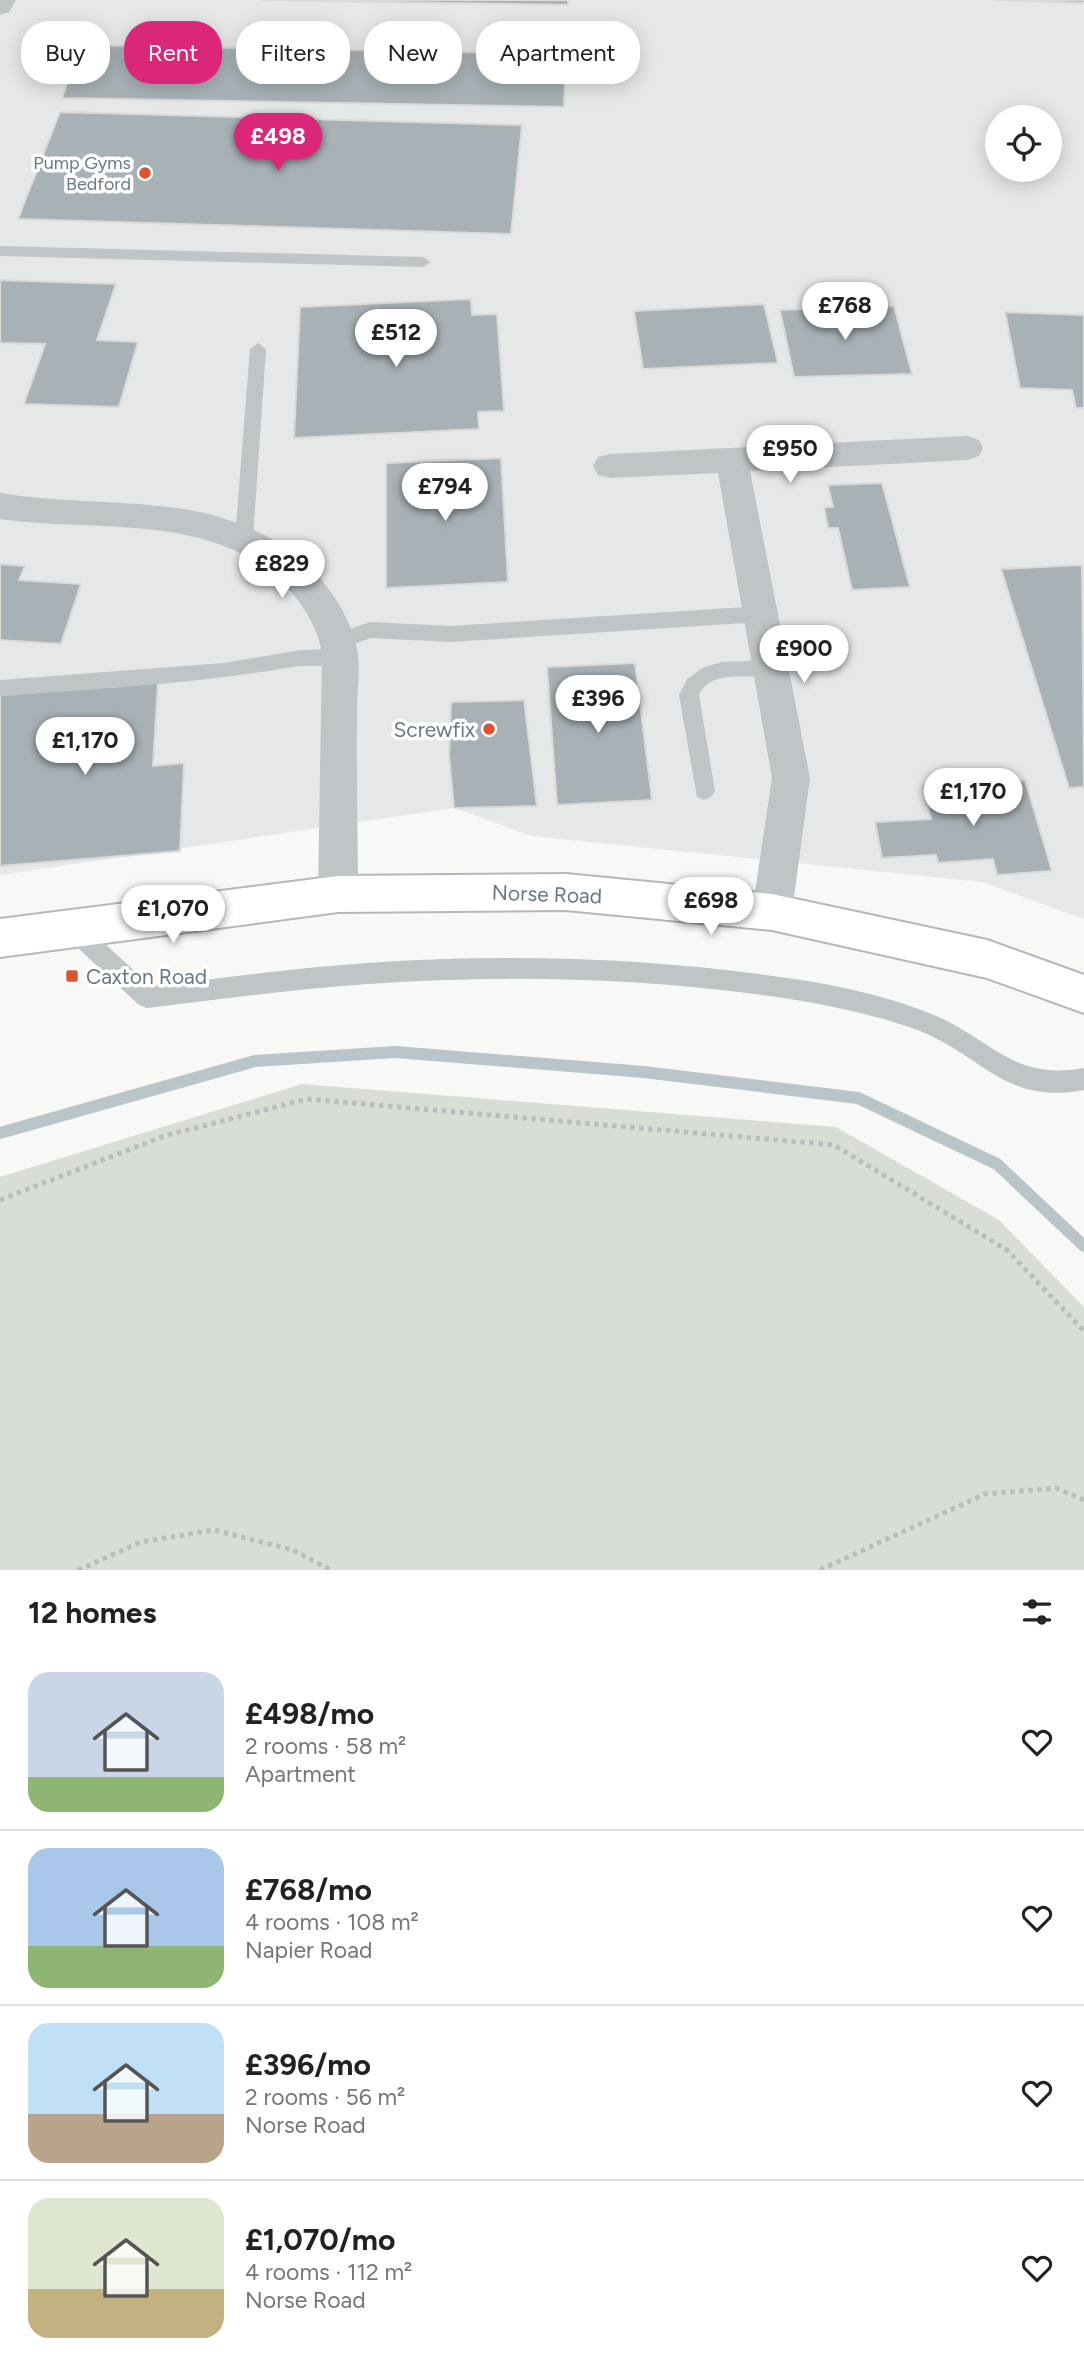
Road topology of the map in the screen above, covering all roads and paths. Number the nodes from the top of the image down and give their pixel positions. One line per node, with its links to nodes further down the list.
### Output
1 (3, 0): 2 (street)
2 (0, 7)
3 (0, 251): 4 (lane)
4 (423, 262)
5 (258, 349): 10 (lane)
6 (967, 448): 7 (street)
7 (733, 461): 8 (street); 11 (street)
8 (610, 466)
9 (0, 506): 10 (street)
10 (244, 538): 12 (street)
11 (761, 614): 12 (lane); 13 (street)
12 (338, 649): 14 (lane); 16 (street)
13 (771, 668): 15 (lane); 17 (street)
14 (0, 688)
15 (704, 791)
16 (338, 894): 17 (street, Norse Road); 18 (street, Norse Road)
17 (772, 912): 20 (street, Norse Road)
18 (72, 928): 19 (street, Norse Road); 21 (lane)
19 (0, 938)
20 (1084, 994)
21 (1084, 1079)
22 (0, 1200): 23 (path)
23 (1084, 1331)
24 (1084, 1500): 27 (path)
25 (78, 1570): 26 (path)
26 (331, 1570)
27 (820, 1570)

